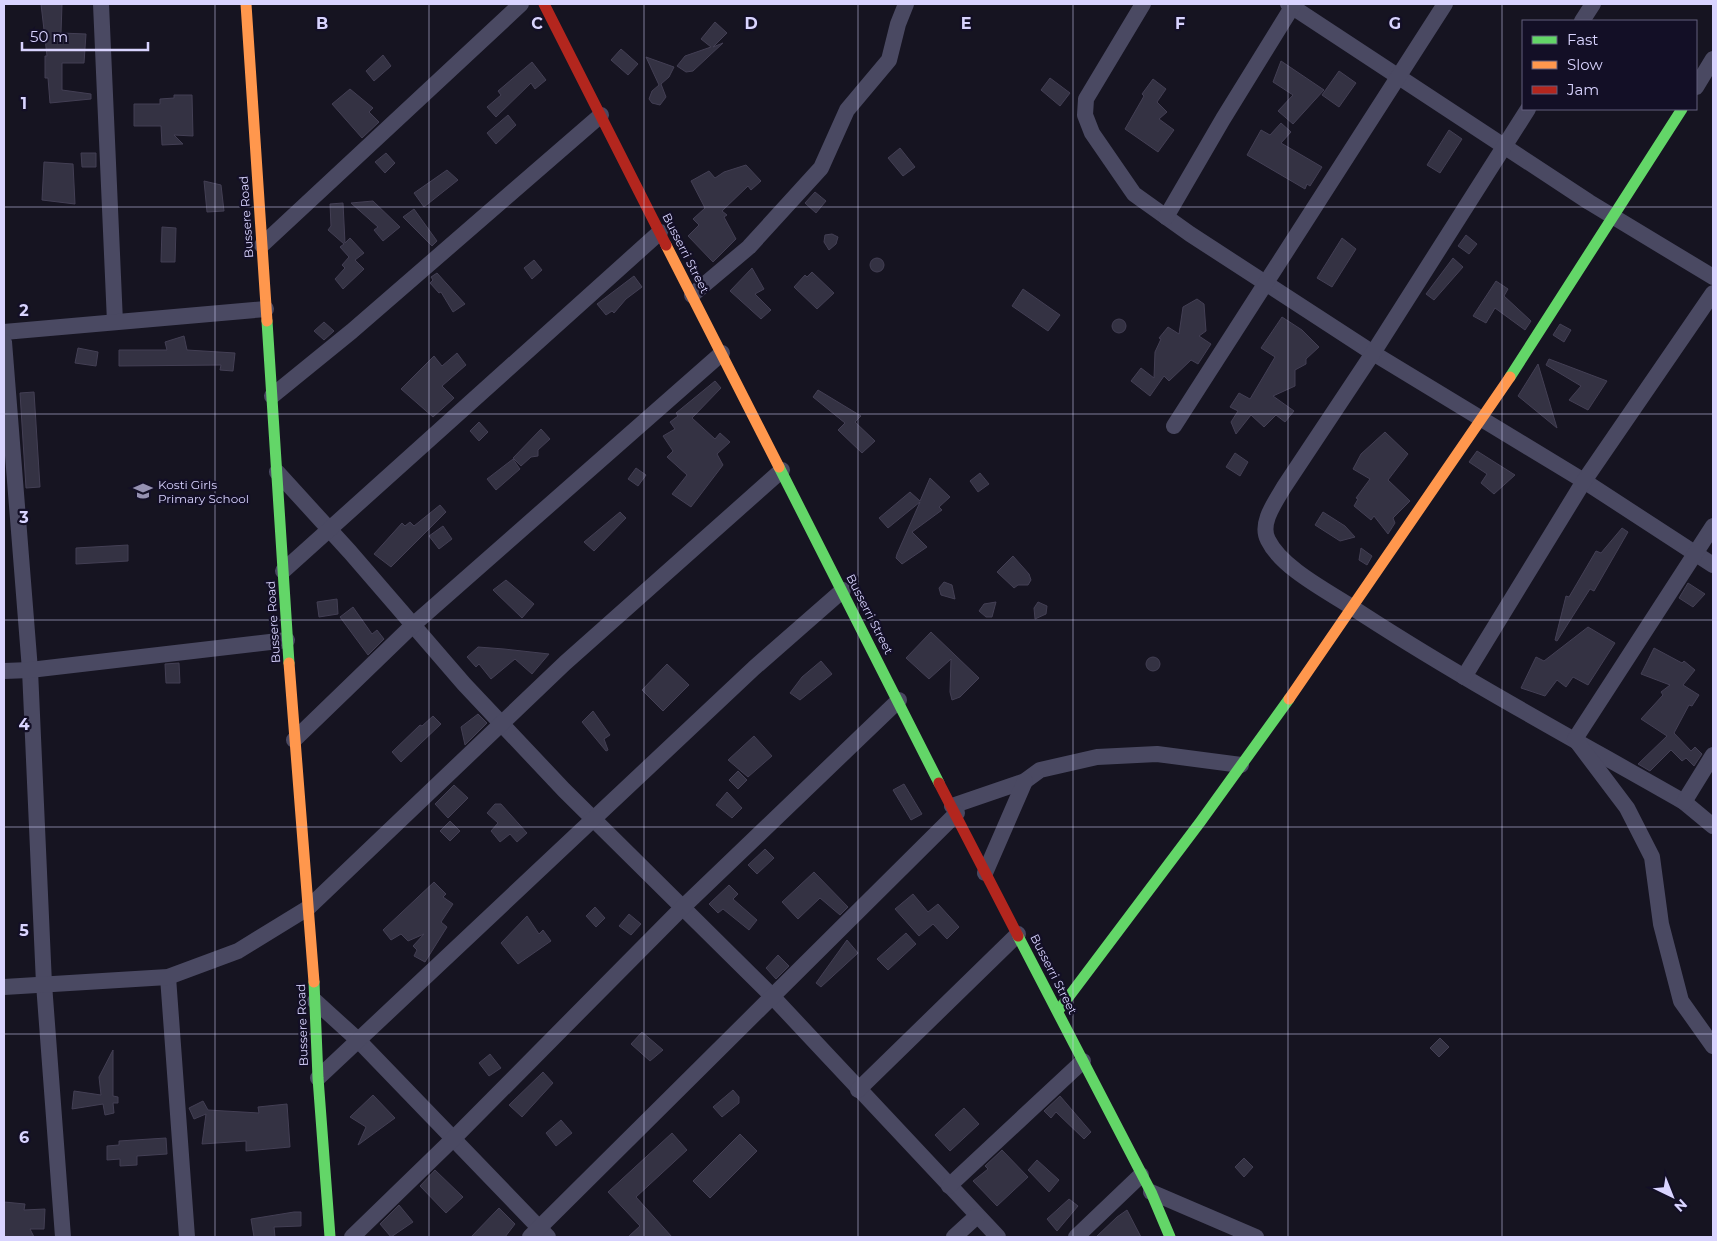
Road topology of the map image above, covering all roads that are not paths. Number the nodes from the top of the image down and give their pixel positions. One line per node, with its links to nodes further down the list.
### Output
1 (101, 4): 27 (street)
2 (246, 4): 21 (main road, Bussere Road)
3 (521, 4): 21 (street)
4 (544, 4): 16 (main road, Busserri Street)
5 (906, 4): 25 (street)
6 (1143, 4): 18 (street)
7 (1445, 4): 12 (street)
8 (1593, 4): 10 (street)
9 (1292, 5): 12 (street); 18 (street)
10 (1583, 20)
11 (1713, 59): 13 (street)
12 (1398, 77): 17 (street); 23 (street)
13 (1697, 85)
14 (1527, 110): 17 (street)
15 (1681, 110): 19 (main road)
16 (600, 115): 20 (main road, Busserri Street); 32 (street)
17 (1505, 147): 19 (street); 31 (street)
18 (1166, 217): 23 (street)
19 (1614, 218): 22 (street); 33 (main road)
20 (660, 232): 25 (main road, Busserri Street); 39 (street)
21 (262, 245): 26 (main road, Bussere Road)
22 (1713, 277)
23 (1266, 283): 31 (street); 34 (street)
24 (1713, 293): 37 (street)
25 (692, 295): 30 (main road, Busserri Street)
26 (266, 309): 27 (street); 32 (main road, Bussere Road)
27 (115, 322): 28 (street)
28 (4, 332)
29 (4, 342): 48 (street)
30 (722, 353): 35 (main road, Busserri Street); 45 (street)
31 (1373, 353): 33 (street); 44 (street)
32 (272, 396): 36 (main road, Bussere Road)
33 (1483, 419): 37 (street); 44 (main road)
34 (1174, 426)
35 (782, 470): 43 (main road, Busserri Street); 51 (street)
36 (277, 472): 39 (street); 42 (main road, Bussere Road)
37 (1584, 481): 40 (street); 49 (street)
38 (1713, 526): 40 (street)
39 (329, 529): 42 (street); 45 (street)
40 (1695, 553): 41 (street); 53 (street)
41 (1713, 565)
42 (283, 571): 46 (main road, Bussere Road)
43 (843, 590): 50 (main road, Busserri Street); 59 (street)
44 (1352, 608): 49 (street); 55 (main road)
45 (413, 625): 51 (street); 52 (street)
46 (288, 640): 48 (street); 52 (main road, Bussere Road)
47 (4, 670): 48 (street)
48 (30, 670): 66 (street)
49 (1464, 677): 53 (street)
50 (899, 700): 58 (main road, Busserri Street); 63 (street)
51 (502, 723): 59 (street); 62 (street)
52 (294, 740): 62 (main road, Bussere Road)
53 (1575, 740): 57 (street); 72 (street)
54 (1713, 755): 57 (street)
55 (1241, 765): 56 (street); 70 (main road)
56 (1025, 781): 58 (street); 61 (street)
57 (1684, 802): 60 (street)
58 (954, 810): 61 (main road, Busserri Street); 68 (street)
59 (593, 819): 63 (street); 71 (street)
60 (1713, 826)
61 (985, 873): 64 (main road, Busserri Street)
62 (308, 908): 65 (street); 69 (main road, Bussere Road)
63 (682, 908): 68 (street); 76 (street)
64 (1018, 934): 70 (main road, Busserri Street); 75 (street)
65 (168, 977): 66 (street); 83 (street)
66 (44, 984): 67 (street); 82 (street)
67 (4, 987)
68 (771, 995): 75 (street); 81 (street)
69 (315, 1002): 71 (street); 74 (main road, Bussere Road)
70 (1058, 1011): 73 (main road, Busserri Street)
71 (358, 1040): 74 (street); 76 (street)
72 (1713, 1046)
73 (1083, 1061): 77 (main road, Busserri Street); 78 (street)
74 (318, 1078): 84 (main road, Bussere Road)
75 (858, 1090): 78 (street)
76 (453, 1139): 81 (street); 85 (street)
77 (1141, 1175): 79 (main road, Busserri Street); 88 (street)
78 (949, 1186): 80 (street)
79 (1151, 1192): 89 (main road, Busserri Street); 90 (street)
80 (977, 1216): 86 (street); 87 (street)
81 (539, 1234)
82 (63, 1237)
83 (187, 1237)
84 (330, 1237)
85 (352, 1237)
86 (954, 1237)
87 (998, 1237)
88 (1076, 1237)
89 (1170, 1237)
90 (1256, 1237)

